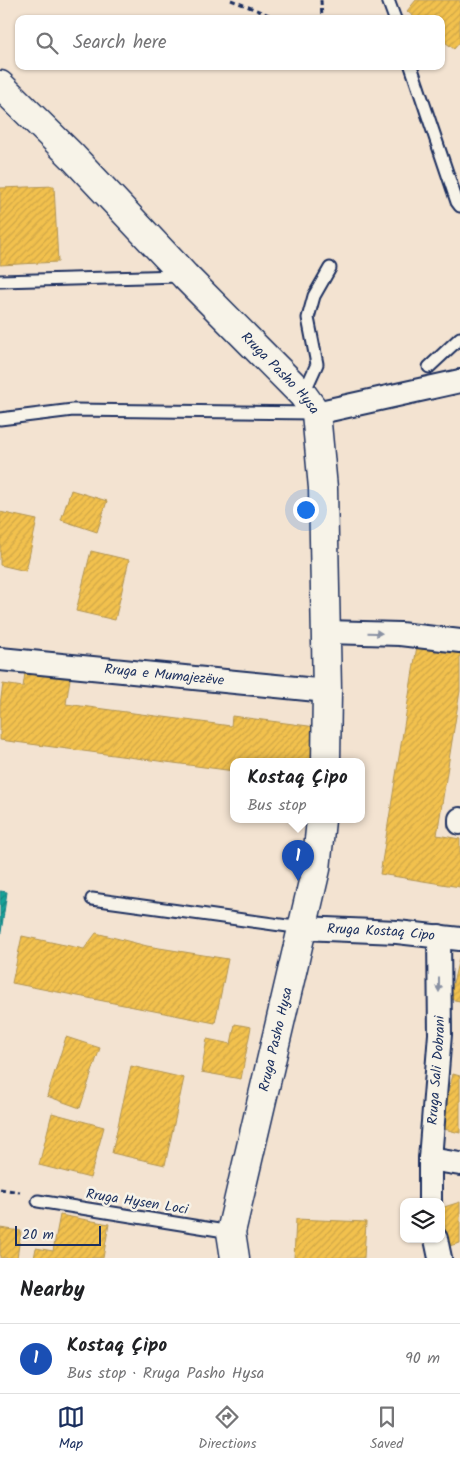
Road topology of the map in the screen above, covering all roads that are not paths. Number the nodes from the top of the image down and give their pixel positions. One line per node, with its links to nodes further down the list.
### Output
1 (388, 0): 2 (lane)
2 (394, 15)
3 (412, 70): 5 (lane)
4 (0, 85): 7 (main road, Rruga Pasho Hysa)
5 (460, 206)
6 (330, 268): 12 (lane)
7 (184, 276): 8 (lane); 12 (main road, Rruga Pasho Hysa)
8 (0, 281)
9 (460, 338): 10 (lane)
10 (429, 367)
11 (460, 380): 12 (street)
12 (309, 404): 13 (lane); 14 (main road, Rruga Pasho Hysa)
13 (0, 419)
14 (326, 632): 15 (street, one-way to 15); 17 (main road, Rruga Pasho Hysa)
15 (460, 641)
16 (0, 659): 17 (street, Rruga e Mumajezëve)
17 (327, 691): 18 (main road, Rruga Pasho Hysa)
18 (326, 758)
19 (460, 819): 21 (street)
20 (322, 823): 23 (main road, Rruga Pasho Hysa)
21 (460, 823)
22 (92, 899): 23 (lane)
23 (302, 928): 24 (street, Rruga Kostaq Cipo); 31 (main road, Rruga Pasho Hysa)
24 (450, 938): 25 (street, Rruga Sali Dobrani, one-way to 25)
25 (450, 1036): 26 (street, Rruga Sali Dobrani)
26 (430, 1159): 27 (street); 28 (street, Rruga Sali Dobrani)
27 (460, 1164)
28 (430, 1198)
29 (38, 1201): 31 (lane, Rruga Hysen Loci)
30 (437, 1243): 32 (street)
31 (233, 1245)
32 (440, 1258)

